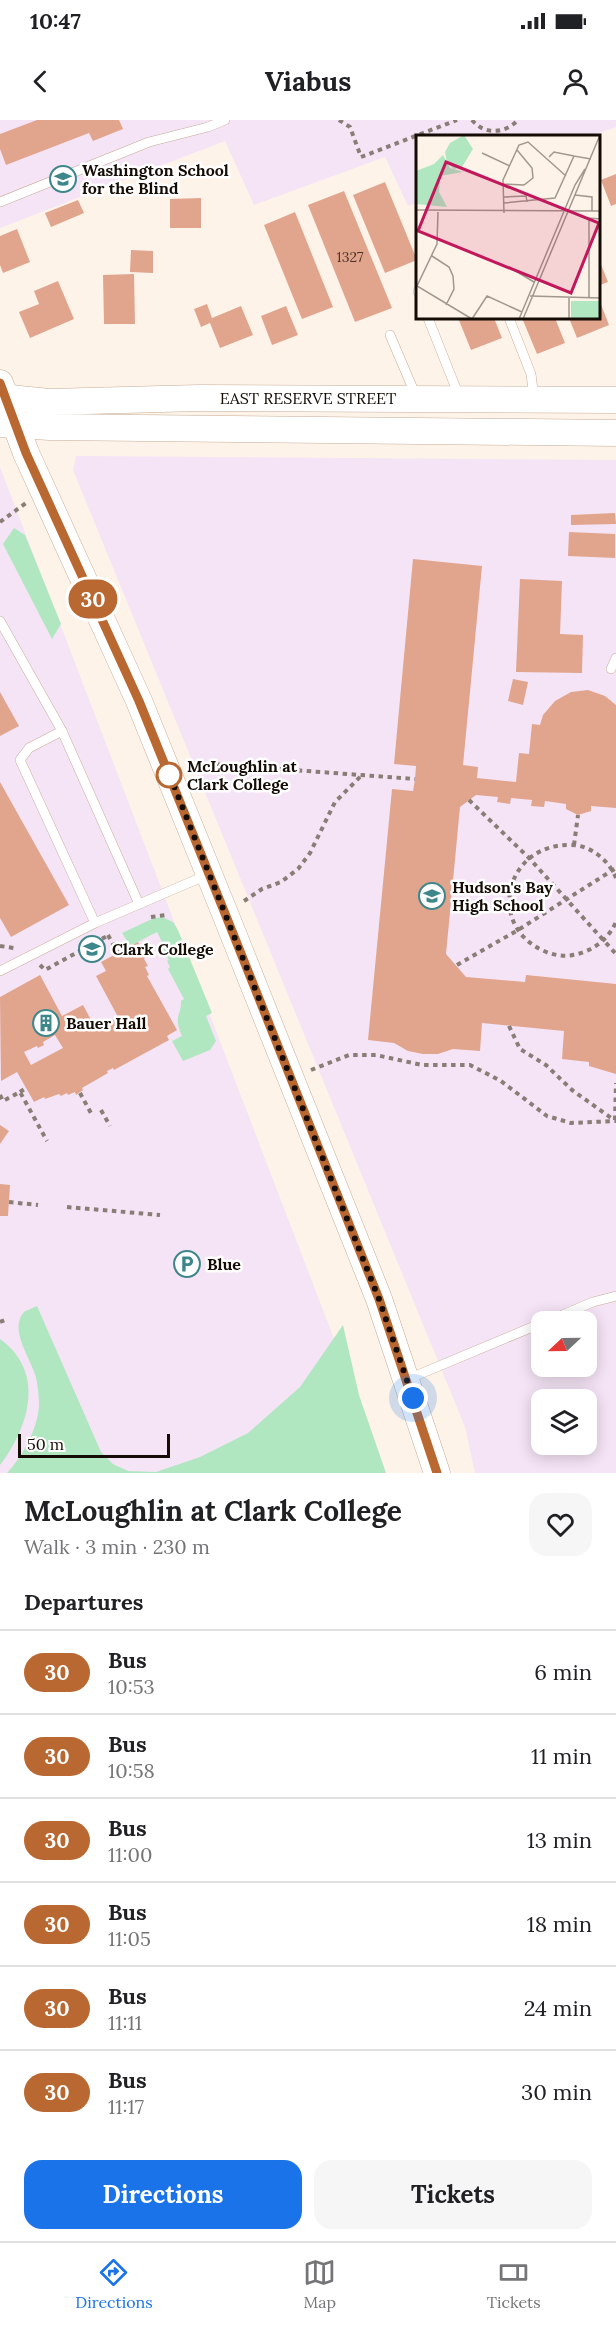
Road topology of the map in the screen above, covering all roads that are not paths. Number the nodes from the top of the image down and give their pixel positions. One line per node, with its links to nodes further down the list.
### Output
1 (225, 120): 2 (lane)
2 (0, 202)
3 (429, 320): 8 (lane)
4 (510, 320): 9 (lane)
5 (390, 335): 7 (lane)
6 (2, 392): 7 (street, EAST RESERVE STREET); 11 (street)
7 (417, 398): 8 (street, EAST RESERVE STREET)
8 (460, 398): 9 (street, EAST RESERVE STREET)
9 (534, 399): 10 (street, EAST RESERVE STREET)
10 (616, 399)
11 (8, 425): 12 (street, EAST RESERVE STREET); 17 (street)
12 (616, 433)
13 (0, 621): 16 (lane)
14 (616, 658): 15 (lane)
15 (611, 669)
16 (62, 731): 18 (lane); 19 (lane)
17 (210, 874): 18 (lane); 24 (street)
18 (139, 904): 19 (lane)
19 (95, 923): 20 (lane)
20 (0, 971)
21 (616, 1296): 22 (lane)
22 (571, 1311)
23 (531, 1328): 24 (lane)
24 (407, 1380): 25 (street)
25 (437, 1473)

